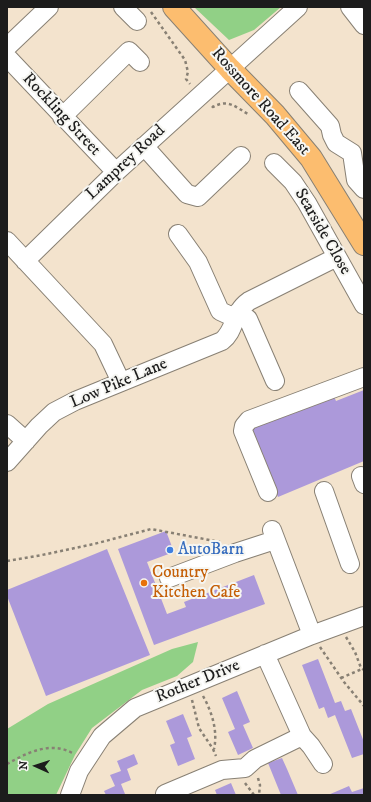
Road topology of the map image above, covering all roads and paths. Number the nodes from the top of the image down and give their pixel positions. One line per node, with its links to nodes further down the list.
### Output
1 (50, 7): 8 (street)
2 (123, 7): 6 (street)
3 (174, 7): 11 (main road, Rossmore Road East)
4 (350, 7): 7 (street)
5 (288, 10): 11 (street, Lamprey Road)
6 (142, 14): 13 (path, Rossmore Road East)
7 (364, 24)
8 (7, 47)
9 (7, 57): 15 (street, Rockling Street)
10 (140, 62): 15 (street)
11 (230, 68): 13 (street, Lamprey Road); 24 (main road, Rossmore Road East)
12 (299, 92): 17 (street)
13 (199, 96): 14 (path, Rossmore Road East); 16 (street, Lamprey Road)
14 (251, 116)
15 (62, 117): 20 (street, Rockling Street)
16 (144, 146): 18 (street); 20 (street, Lamprey Road)
17 (358, 149): 21 (street)
18 (241, 156)
19 (274, 163): 25 (street, Searside Close)
20 (116, 172): 26 (street, Lamprey Road)
21 (364, 190)
22 (178, 234): 28 (street)
23 (7, 241): 26 (street)
24 (364, 244)
25 (336, 257): 27 (street, Searside Close); 28 (street)
26 (25, 261): 31 (street)
27 (364, 305)
28 (237, 315): 30 (street); 31 (street, Low Pike Lane)
29 (364, 377): 36 (street)
30 (275, 381)
31 (121, 382): 33 (street, Low Pike Lane)
32 (7, 424): 33 (street)
33 (26, 441): 34 (street, Low Pike Lane)
34 (7, 462)
35 (324, 491): 39 (street)
36 (268, 492)
37 (221, 543): 38 (path)
38 (7, 560)
39 (350, 564)
40 (169, 578): 43 (street)
41 (364, 616): 42 (street, Rother Drive)
42 (339, 625): 43 (street, Rother Drive); 45 (path)
43 (312, 635): 44 (street, Rother Drive); 46 (path)
44 (266, 654): 47 (street, Rother Drive); 49 (street)
45 (363, 669): 46 (path)
46 (341, 678): 48 (path)
47 (188, 687): 50 (path); 50 (path); 51 (street, Rother Drive)
48 (364, 706)
49 (302, 736): 53 (street); 54 (street)
50 (213, 749): 54 (path)
51 (86, 761): 52 (path); 56 (street, Rother Drive)
52 (7, 764)
53 (323, 764)
54 (222, 770): 55 (street)
55 (165, 794)
56 (70, 795)

